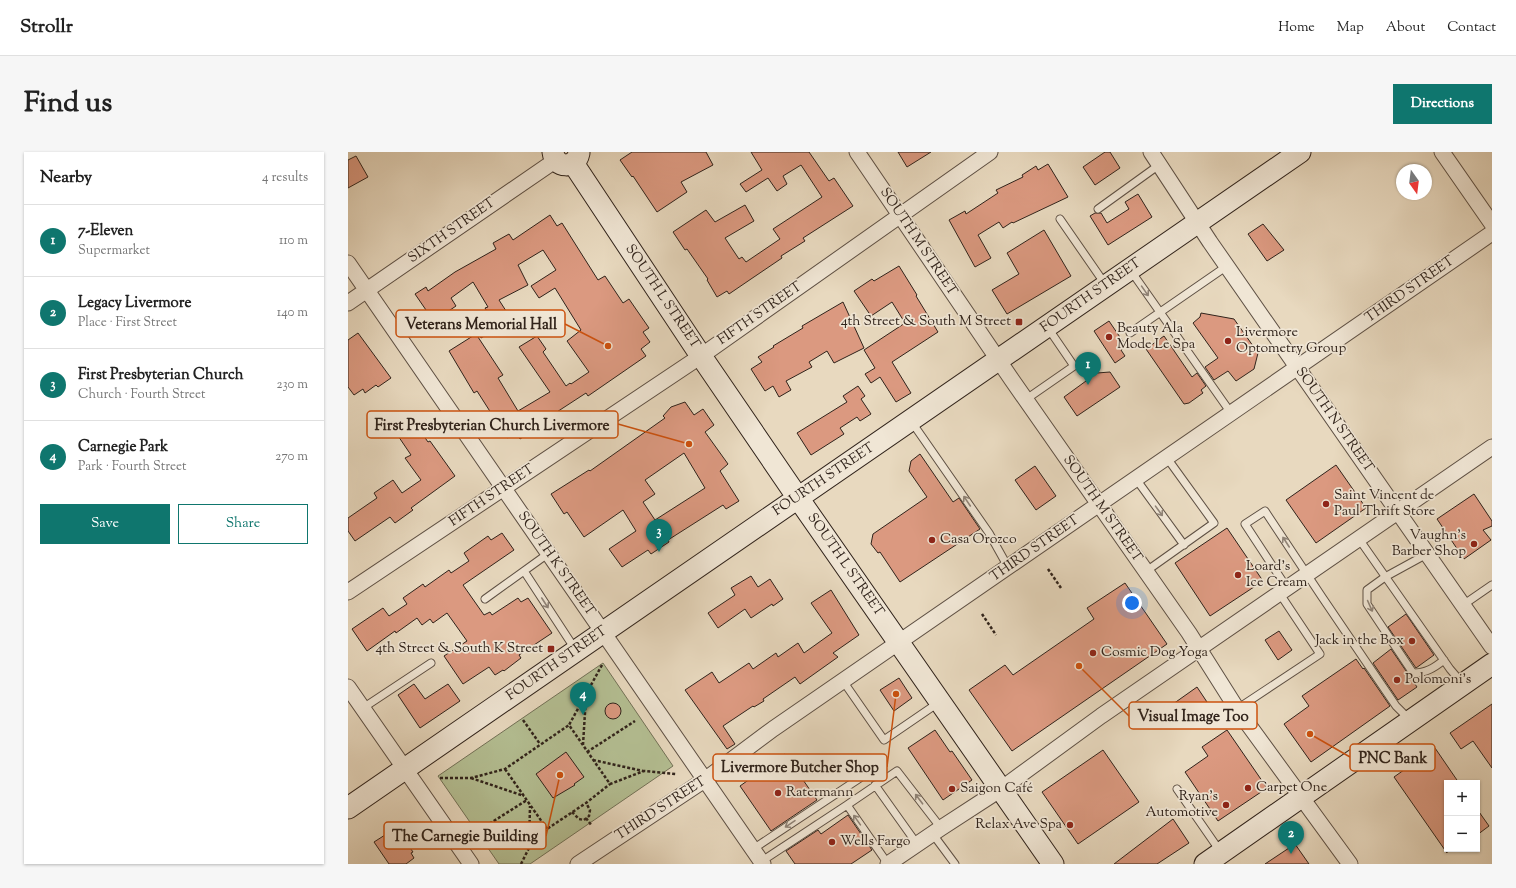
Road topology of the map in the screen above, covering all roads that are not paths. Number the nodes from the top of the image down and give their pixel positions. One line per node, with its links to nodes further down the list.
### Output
1 (857, 152): 9 (street, SOUTH M STREET)
2 (990, 152): 9 (street, FIFTH STREET)
3 (1151, 152): 7 (street, SOUTH N STREET)
4 (1300, 152): 11 (main road, FOURTH STREET)
5 (1442, 152): 12 (street)
6 (565, 157): 18 (street, SIXTH STREET); 23 (main road, SOUTH L STREET)
7 (1159, 165): 8 (lane); 11 (street, SOUTH N STREET)
8 (1098, 209)
9 (899, 216): 23 (street, FIFTH STREET); 24 (street, SOUTH M STREET)
10 (1060, 219): 17 (lane)
11 (1197, 223): 15 (street, SOUTH N STREET); 16 (main road, FOURTH STREET)
12 (1492, 224)
13 (1492, 233): 25 (street, THIRD STREET)
14 (348, 263): 18 (street, SOUTH K STREET)
15 (1227, 266): 20 (lane); 25 (street, SOUTH N STREET)
16 (1130, 269): 17 (main road, FOURTH STREET); 20 (lane, one-way to 20)
17 (1106, 286): 21 (main road, FOURTH STREET)
18 (366, 290): 19 (street, SIXTH STREET); 32 (street, SOUTH K STREET)
19 (348, 303)
20 (1160, 312): 22 (lane); 27 (lane)
21 (1047, 326): 24 (main road, FOURTH STREET); 26 (lane)
22 (1130, 333)
23 (701, 356): 32 (street, FIFTH STREET); 33 (main road, SOUTH L STREET)
24 (998, 360): 26 (street, SOUTH M STREET); 28 (main road, FOURTH STREET)
25 (1297, 368): 27 (street, THIRD STREET); 35 (street, SOUTH N STREET)
26 (1026, 400): 34 (street, SOUTH M STREET)
27 (1231, 413): 30 (street, THIRD STREET)
28 (911, 421): 33 (main road, FOURTH STREET); 40 (lane, one-way to 28)
29 (1492, 447): 35 (street)
30 (1167, 458): 31 (street, THIRD STREET); 37 (lane)
31 (1136, 479): 34 (street, THIRD STREET); 37 (lane, one-way to 37)
32 (504, 488): 38 (street, SOUTH K STREET); 47 (street, FIFTH STREET)
33 (798, 498): 50 (main road, FOURTH STREET); 51 (main road, SOUTH L STREET)
34 (1098, 505): 40 (street, THIRD STREET); 42 (street, SOUTH M STREET)
35 (1398, 512): 36 (street); 39 (street, SOUTH N STREET)
36 (1358, 539): 43 (street); 44 (lane)
37 (1184, 545): 42 (lane)
38 (549, 554): 41 (lane); 50 (street, SOUTH K STREET)
39 (1427, 554): 44 (lane); 49 (street, SOUTH N STREET)
40 (1008, 567): 51 (street, THIRD STREET)
41 (524, 571): 48 (lane); 54 (lane, one-way to 54)
42 (1146, 572): 53 (street, SOUTH M STREET)
43 (1307, 575): 46 (street); 46 (lane, one-way to 46); 64 (lane)
44 (1384, 577): 55 (lane); 55 (lane, one-way to 55)
45 (1492, 584): 49 (lane)
46 (1283, 591): 53 (street); 63 (lane)
47 (348, 592)
48 (485, 599)
49 (1463, 605): 52 (street, SOUTH N STREET)
50 (603, 633): 54 (main road, FOURTH STREET); 67 (street, SOUTH K STREET)
51 (899, 642): 58 (street, THIRD STREET); 61 (main road, SOUTH L STREET)
52 (1492, 647)
53 (1199, 649): 63 (street, SOUTH M STREET); 69 (street)
54 (576, 651): 65 (main road, FOURTH STREET)
55 (1444, 660): 59 (lane)
56 (431, 663): 62 (lane)
57 (1492, 664): 59 (main road)
58 (843, 681): 61 (lane); 67 (street, THIRD STREET)
59 (1463, 684): 64 (main road)
60 (349, 691): 62 (street)
61 (940, 702): 69 (main road, SOUTH L STREET)
62 (363, 708): 65 (street)
63 (1237, 709): 71 (street, SOUTH M STREET)
64 (1411, 720): 71 (main road)
65 (405, 769): 73 (main road, FOURTH STREET); 78 (street)
66 (860, 778): 76 (lane, one-way to 76)
67 (706, 779): 76 (street, SOUTH K STREET); 79 (street, THIRD STREET)
68 (875, 786): 72 (lane); 74 (lane, one-way to 68); 75 (lane)
69 (1001, 789): 74 (street); 82 (main road, SOUTH L STREET)
70 (1177, 789): 77 (lane)
71 (1301, 796): 77 (main road); 83 (street, SOUTH M STREET)
72 (847, 805): 76 (lane); 80 (lane, one-way to 72)
73 (348, 808)
74 (936, 830): 75 (street); 81 (lane)
75 (917, 844): 80 (street)
76 (759, 858)
77 (1213, 858)
78 (471, 864)
79 (578, 864)
80 (888, 864)
81 (955, 864)
82 (1053, 864)
83 (1350, 864)

